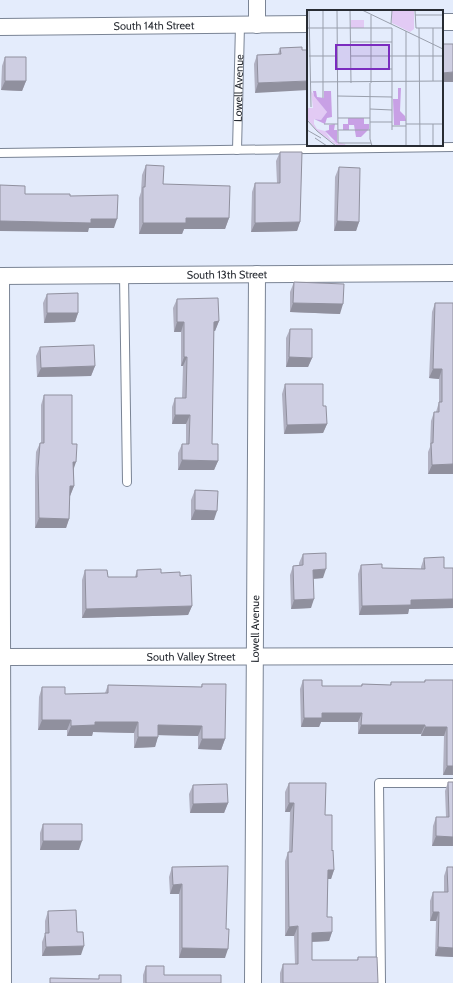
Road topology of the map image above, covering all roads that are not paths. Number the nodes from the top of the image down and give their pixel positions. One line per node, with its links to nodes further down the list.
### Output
1 (256, 0): 4 (street)
2 (307, 24): 4 (street, South 14th Street)
3 (240, 25): 4 (street, South 14th Street); 5 (street, South 14th Street); 7 (lane, Lowell Avenue)
4 (257, 25)
5 (0, 27)
6 (453, 147): 7 (lane)
7 (237, 150): 8 (lane)
8 (0, 153)
9 (453, 273): 10 (street, South 13th Street)
10 (256, 274): 11 (street, South 13th Street); 14 (street, Lowell Avenue)
11 (124, 275): 12 (street, South 13th Street); 13 (lane)
12 (1, 276): 16 (street)
13 (127, 482)
14 (254, 656): 15 (street, South Valley Street); 16 (street, South Valley Street); 19 (street, Lowell Avenue)
15 (453, 656)
16 (1, 657): 18 (street)
17 (453, 783): 20 (lane)
18 (3, 983)
19 (253, 983)
20 (381, 983)

